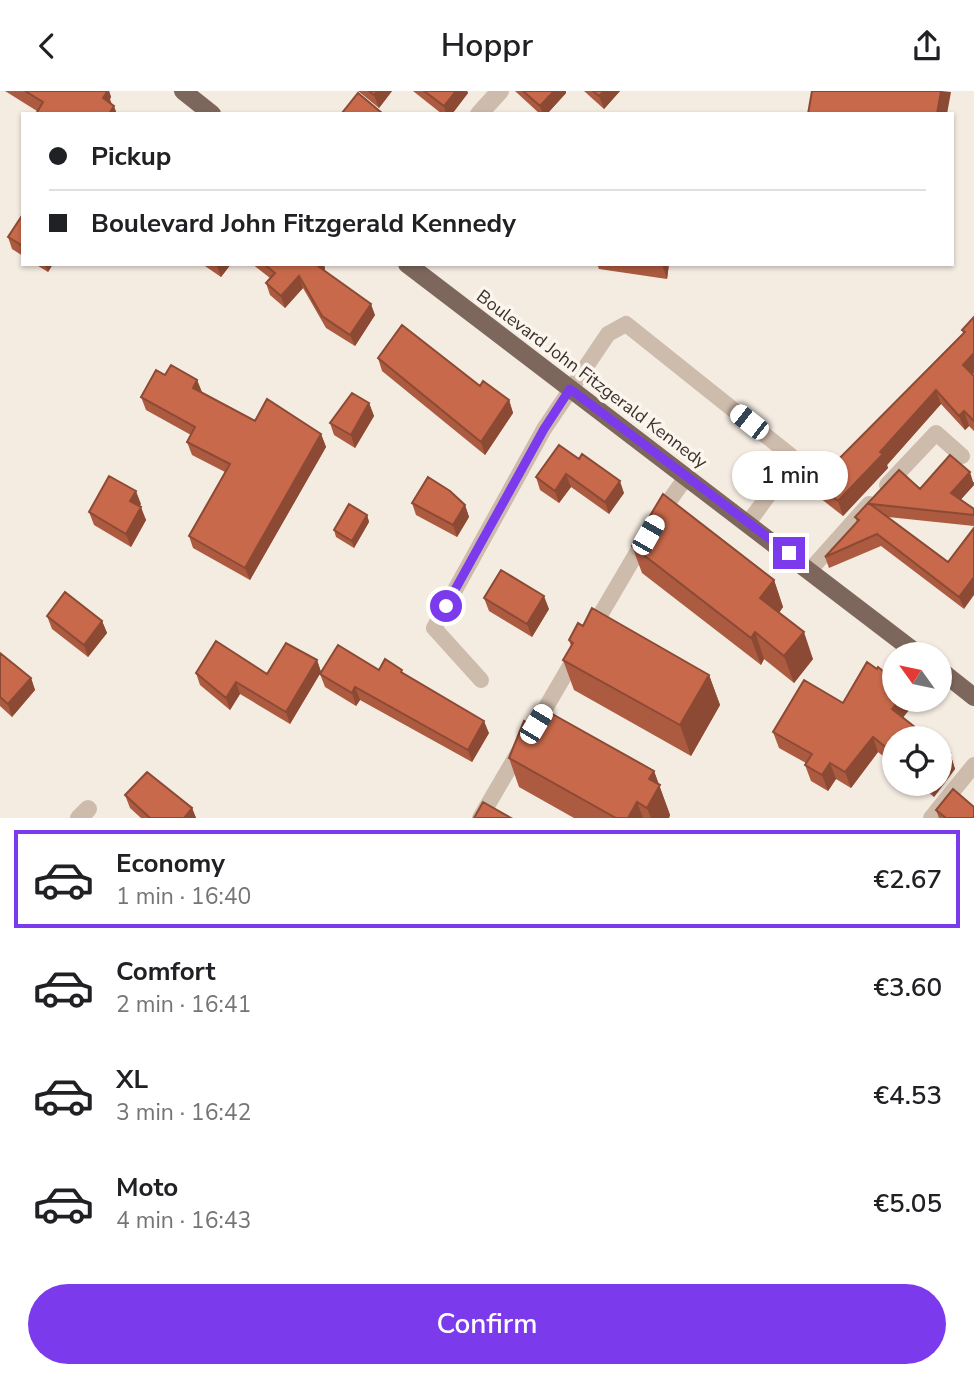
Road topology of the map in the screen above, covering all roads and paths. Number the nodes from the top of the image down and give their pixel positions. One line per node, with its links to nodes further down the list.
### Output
1 (183, 91): 3 (main road)
2 (500, 91): 4 (street)
3 (209, 112)
4 (481, 112)
5 (410, 266): 6 (main road, Boulevard John Fitzgerald Kennedy)
6 (570, 389): 8 (main road, Boulevard John Fitzgerald Kennedy); 9 (lane); 12 (lane)
7 (961, 456): 10 (lane)
8 (687, 476): 9 (main road, Boulevard John Fitzgerald Kennedy); 16 (lane)
9 (748, 523): 10 (main road, Boulevard John Fitzgerald Kennedy)
10 (810, 570): 11 (main road, Boulevard John Fitzgerald Kennedy)
11 (902, 642)
12 (481, 680)
13 (952, 680): 14 (main road)
14 (974, 697)
15 (974, 765): 17 (lane)
16 (480, 818)
17 (931, 818)

